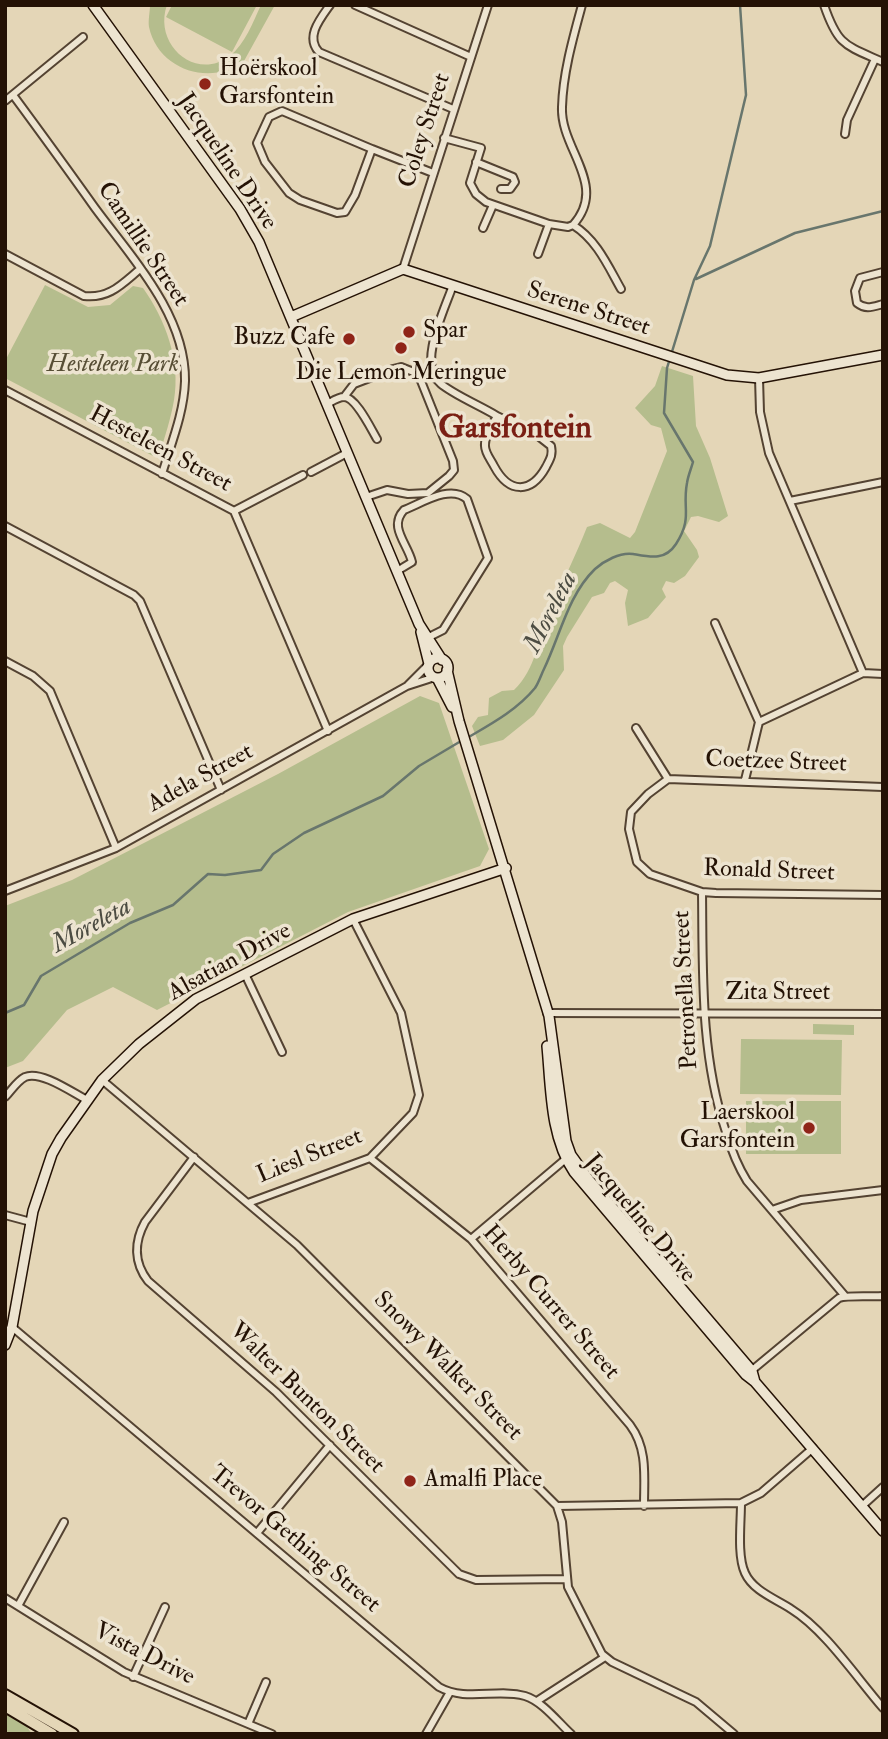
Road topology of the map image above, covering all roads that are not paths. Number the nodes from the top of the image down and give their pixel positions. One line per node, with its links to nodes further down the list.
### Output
1 (93, 5): 32 (street, Jacqueline Drive)
2 (330, 5): 13 (street)
3 (355, 5): 8 (street)
4 (488, 5): 8 (street, Coley Street)
5 (582, 5): 22 (street)
6 (824, 5): 9 (street)
7 (83, 37): 11 (street)
8 (471, 57): 13 (street, Coley Street)
9 (875, 59): 10 (street); 14 (street)
10 (883, 62)
11 (13, 95): 12 (street); 27 (street, Camillie Street)
12 (5, 101)
13 (453, 109): 15 (street, Coley Street)
14 (845, 134)
15 (444, 138): 17 (street); 18 (street, Coley Street)
16 (373, 149): 16 (street); 18 (street)
17 (476, 162): 19 (street); 20 (street)
18 (433, 173): 26 (street, Coley Street)
19 (501, 189)
20 (493, 205): 21 (street); 23 (street)
21 (549, 224): 22 (street); 25 (street)
22 (573, 225): 30 (street)
23 (483, 228)
24 (5, 254): 27 (street)
25 (538, 254)
26 (403, 269): 29 (street, Serene Street); 32 (street)
27 (140, 270): 43 (street, Camillie Street)
28 (883, 272): 31 (street)
29 (453, 285): 34 (street, Serene Street); 39 (street)
30 (621, 289)
31 (883, 304)
32 (291, 317): 38 (street, Jacqueline Drive)
33 (883, 355): 34 (street, Serene Street)
34 (759, 378): 47 (street)
35 (7, 391): 37 (street); 43 (street, Hesteleen Street)
36 (344, 397): 38 (street); 40 (street); 46 (street)
37 (5, 399)
38 (327, 404): 41 (street, Jacqueline Drive)
39 (497, 416): 39 (street)
40 (377, 439)
41 (347, 453): 42 (street); 46 (street, Jacqueline Drive)
42 (311, 472)
43 (162, 474): 48 (street, Hesteleen Street)
44 (303, 475): 48 (street)
45 (883, 482): 47 (street)
46 (366, 497): 50 (street, Jacqueline Drive)
47 (790, 500): 58 (street)
48 (234, 511): 65 (street, Hesteleen Street)
49 (5, 526): 69 (street)
50 (397, 571): 52 (street, Jacqueline Drive); 53 (street)
51 (715, 623): 62 (street)
52 (419, 624): 53 (street, Jacqueline Drive); 56 (street, Jacqueline Drive)
53 (427, 638): 54 (street, Jacqueline Drive)
54 (442, 660): 56 (street); 57 (street)
55 (5, 661): 70 (street)
56 (428, 665): 60 (street); 61 (street, Adela Street)
57 (447, 670): 60 (street); 63 (street, Jacqueline Drive)
58 (863, 673): 59 (street); 62 (street)
59 (883, 674)
60 (436, 677): 61 (street, Adela Street); 63 (street, Jacqueline Drive)
61 (407, 686): 65 (street, Adela Street)
62 (759, 722): 67 (street)
63 (461, 726): 71 (street, Jacqueline Drive)
64 (636, 728): 66 (street)
65 (328, 730): 69 (street, Adela Street)
66 (668, 779): 67 (street, Coetzee Street); 73 (street, Ronald Street)
67 (744, 780): 68 (street, Coetzee Street)
68 (883, 786)
69 (221, 790): 70 (street, Adela Street)
70 (116, 848): 72 (street, Adela Street)
71 (506, 868): 75 (street, Alsatian Drive); 77 (street, Jacqueline Drive)
72 (5, 891)
73 (702, 891): 74 (street, Ronald Street); 78 (street, Petronella Street)
74 (883, 895)
75 (353, 919): 76 (street, Alsatian Drive); 86 (street, Liesl Street)
76 (244, 974): 80 (street); 81 (street, Alsatian Drive)
77 (547, 1013): 78 (street, Zita Street); 85 (street, Jacqueline Drive)
78 (705, 1013): 79 (street, Zita Street); 89 (street, Petronella Street)
79 (883, 1014)
80 (282, 1052)
81 (102, 1080): 83 (street, Alsatian Drive); 84 (street, Snowy Walker Street)
82 (5, 1097): 83 (street)
83 (87, 1100): 91 (street, Alsatian Drive)
84 (194, 1157): 88 (street, Snowy Walker Street); 98 (street, Walter Bunton Street)
85 (568, 1157): 92 (street); 97 (street, Jacqueline Drive)
86 (370, 1158): 88 (street, Liesl Street); 92 (street, Herby Currer Street)
87 (883, 1190): 89 (street)
88 (248, 1203): 102 (street, Snowy Walker Street)
89 (772, 1210): 93 (street, Petronella Street)
90 (5, 1215): 91 (street)
91 (31, 1222): 95 (street, Alsatian Drive)
92 (471, 1239): 103 (street, Herby Currer Street)
93 (845, 1296): 94 (street); 97 (street)
94 (883, 1296)
95 (12, 1327): 96 (street, Alsatian Drive); 107 (street, Trevor Gething Street)
96 (5, 1345)
97 (749, 1373): 99 (street, Jacqueline Drive)
98 (330, 1445): 107 (street); 108 (street, Walter Bunton Street)
99 (813, 1448): 101 (street); 104 (street, Jacqueline Drive)
100 (883, 1487): 104 (street)
101 (741, 1503): 103 (street); 119 (street)
102 (557, 1506): 103 (street); 108 (street)
103 (644, 1506)
104 (862, 1506): 106 (street, Jacqueline Drive)
105 (65, 1522): 110 (street)
106 (883, 1531)
107 (257, 1532): 115 (street, Trevor Gething Street)
108 (567, 1579): 112 (street)
109 (5, 1598): 110 (street, Vista Drive)
110 (18, 1606): 113 (street, Vista Drive)
111 (165, 1606): 113 (street)
112 (604, 1657): 117 (street); 128 (street)
113 (133, 1677): 121 (street, Vista Drive)
114 (266, 1682): 121 (street)
115 (450, 1692): 117 (street); 126 (street)
116 (5, 1695): 124 (main road)
117 (537, 1702): 127 (street)
118 (5, 1706): 120 (main road)
119 (883, 1707)
120 (23, 1717): 122 (street); 123 (main road)
121 (248, 1724): 125 (street, Vista Drive)
122 (37, 1734)
123 (52, 1734)
124 (73, 1734)
125 (272, 1734)
126 (426, 1734)
127 (571, 1734)
128 (734, 1734)

